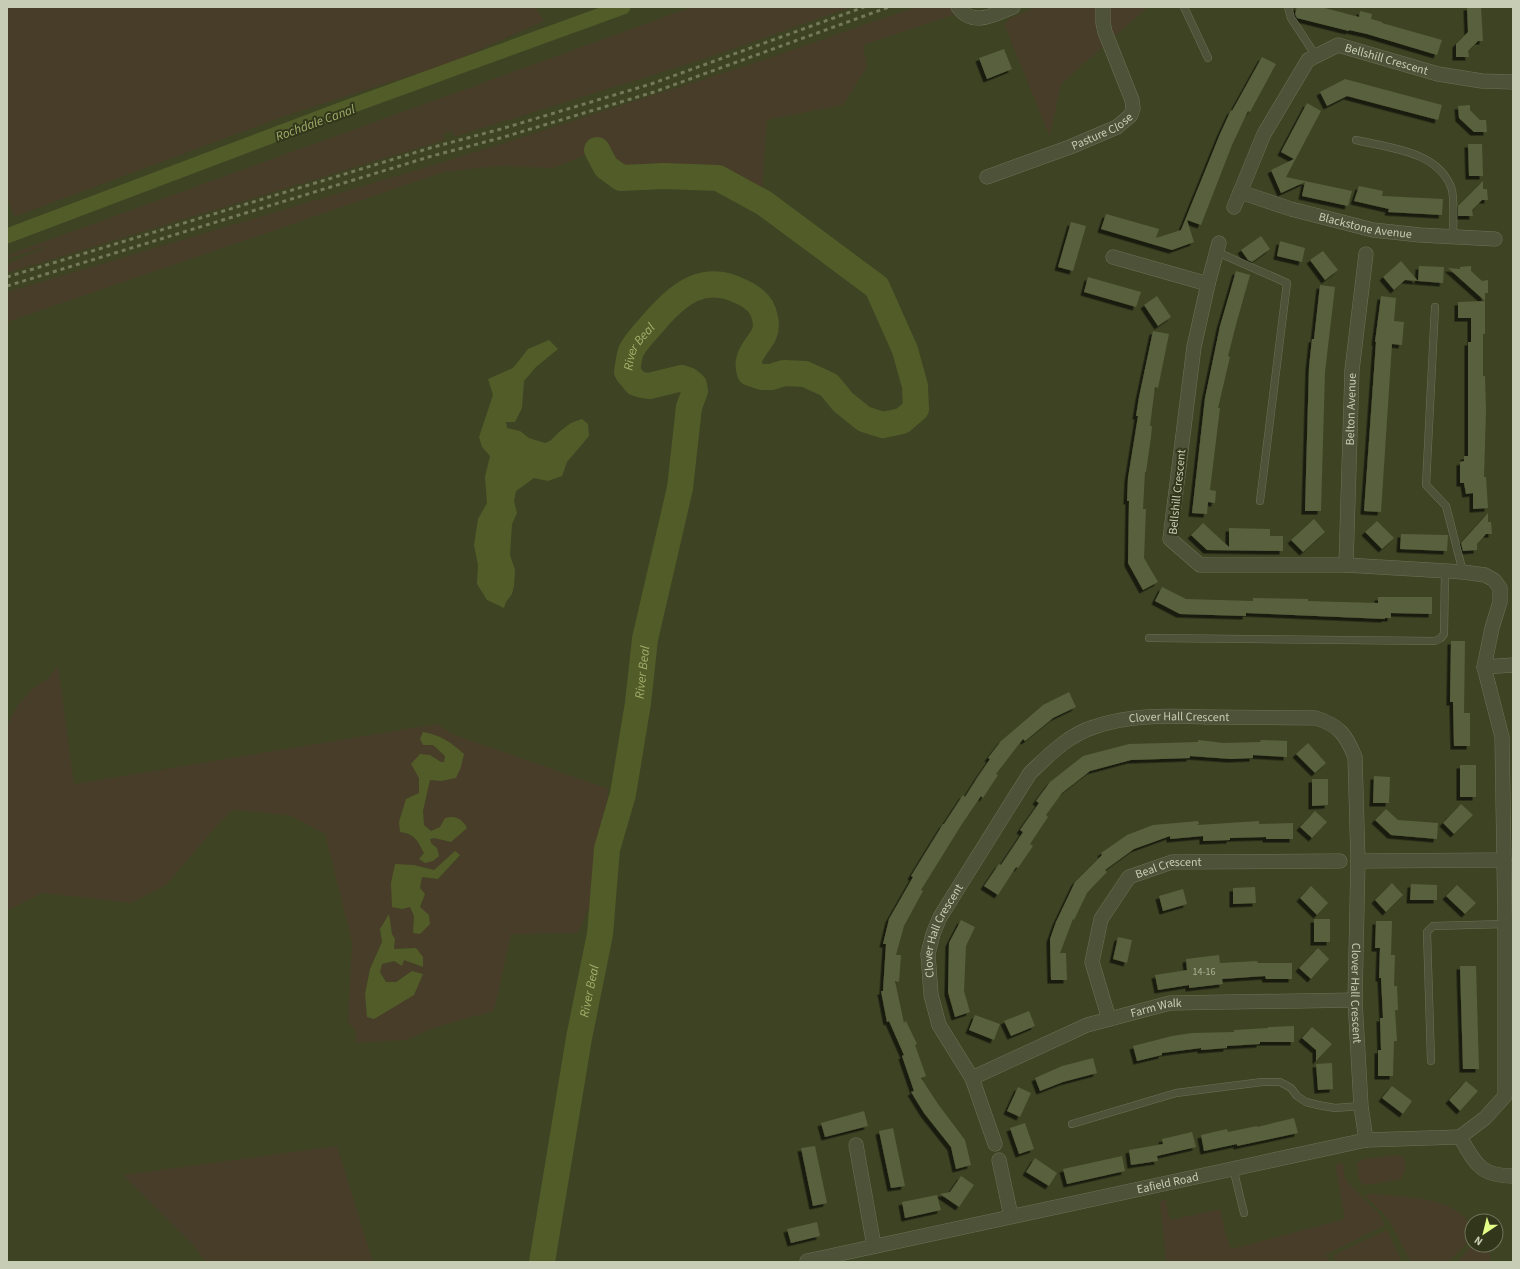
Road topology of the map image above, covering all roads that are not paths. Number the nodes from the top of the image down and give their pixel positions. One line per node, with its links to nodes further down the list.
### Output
1 (958, 7): 2 (street)
2 (1013, 7)
3 (1103, 7): 10 (street, Pasture Close)
4 (1184, 7): 7 (lane)
5 (1288, 7): 6 (lane)
6 (1316, 56): 8 (street, Bellshill Crescent); 11 (street, Bellshill Crescent)
7 (1208, 58)
8 (1513, 82)
9 (1356, 140): 13 (lane)
10 (987, 177)
11 (1240, 192): 12 (street, Bellshill Crescent); 13 (street, Blackstone Avenue)
12 (1234, 207)
13 (1453, 236): 14 (street, Blackstone Avenue)
14 (1495, 238)
15 (1218, 248): 18 (street, Bellshill Crescent); 20 (lane)
16 (1366, 254): 21 (street, Belton Avenue)
17 (1113, 257): 18 (street)
18 (1208, 284): 21 (street, Bellshill Crescent)
19 (1435, 307): 23 (lane)
20 (1260, 501)
21 (1346, 565): 22 (street, Bellshill Crescent)
22 (1445, 571): 23 (street, Bellshill Crescent); 24 (lane)
23 (1463, 572): 26 (street, Bellshill Crescent)
24 (1149, 638)
25 (1513, 665): 26 (street)
26 (1484, 667): 27 (street)
27 (1504, 860): 29 (street); 30 (street)
28 (1340, 861): 32 (street, Beal Crescent)
29 (1358, 861): 31 (street, Clover Hall Crescent); 34 (street, Clover Hall Crescent)
30 (1505, 924): 33 (lane); 37 (street)
31 (1355, 1000): 32 (street, Farm Walk); 35 (street, Clover Hall Crescent)
32 (1109, 1019): 34 (street, Farm Walk)
33 (1431, 1061)
34 (972, 1078): 39 (street, Clover Hall Crescent)
35 (1361, 1106): 36 (lane); 38 (street, Clover Hall Crescent)
36 (1072, 1124)
37 (1460, 1137): 38 (street, Eafield Road); 43 (street)
38 (1366, 1140): 42 (street, Eafield Road)
39 (995, 1144)
40 (856, 1145): 46 (street)
41 (999, 1160): 45 (street)
42 (1233, 1168): 44 (lane); 45 (street, Eafield Road)
43 (1513, 1176)
44 (1244, 1213)
45 (1011, 1216): 46 (street, Eafield Road)
46 (874, 1246): 47 (street, Eafield Road)
47 (808, 1261)

